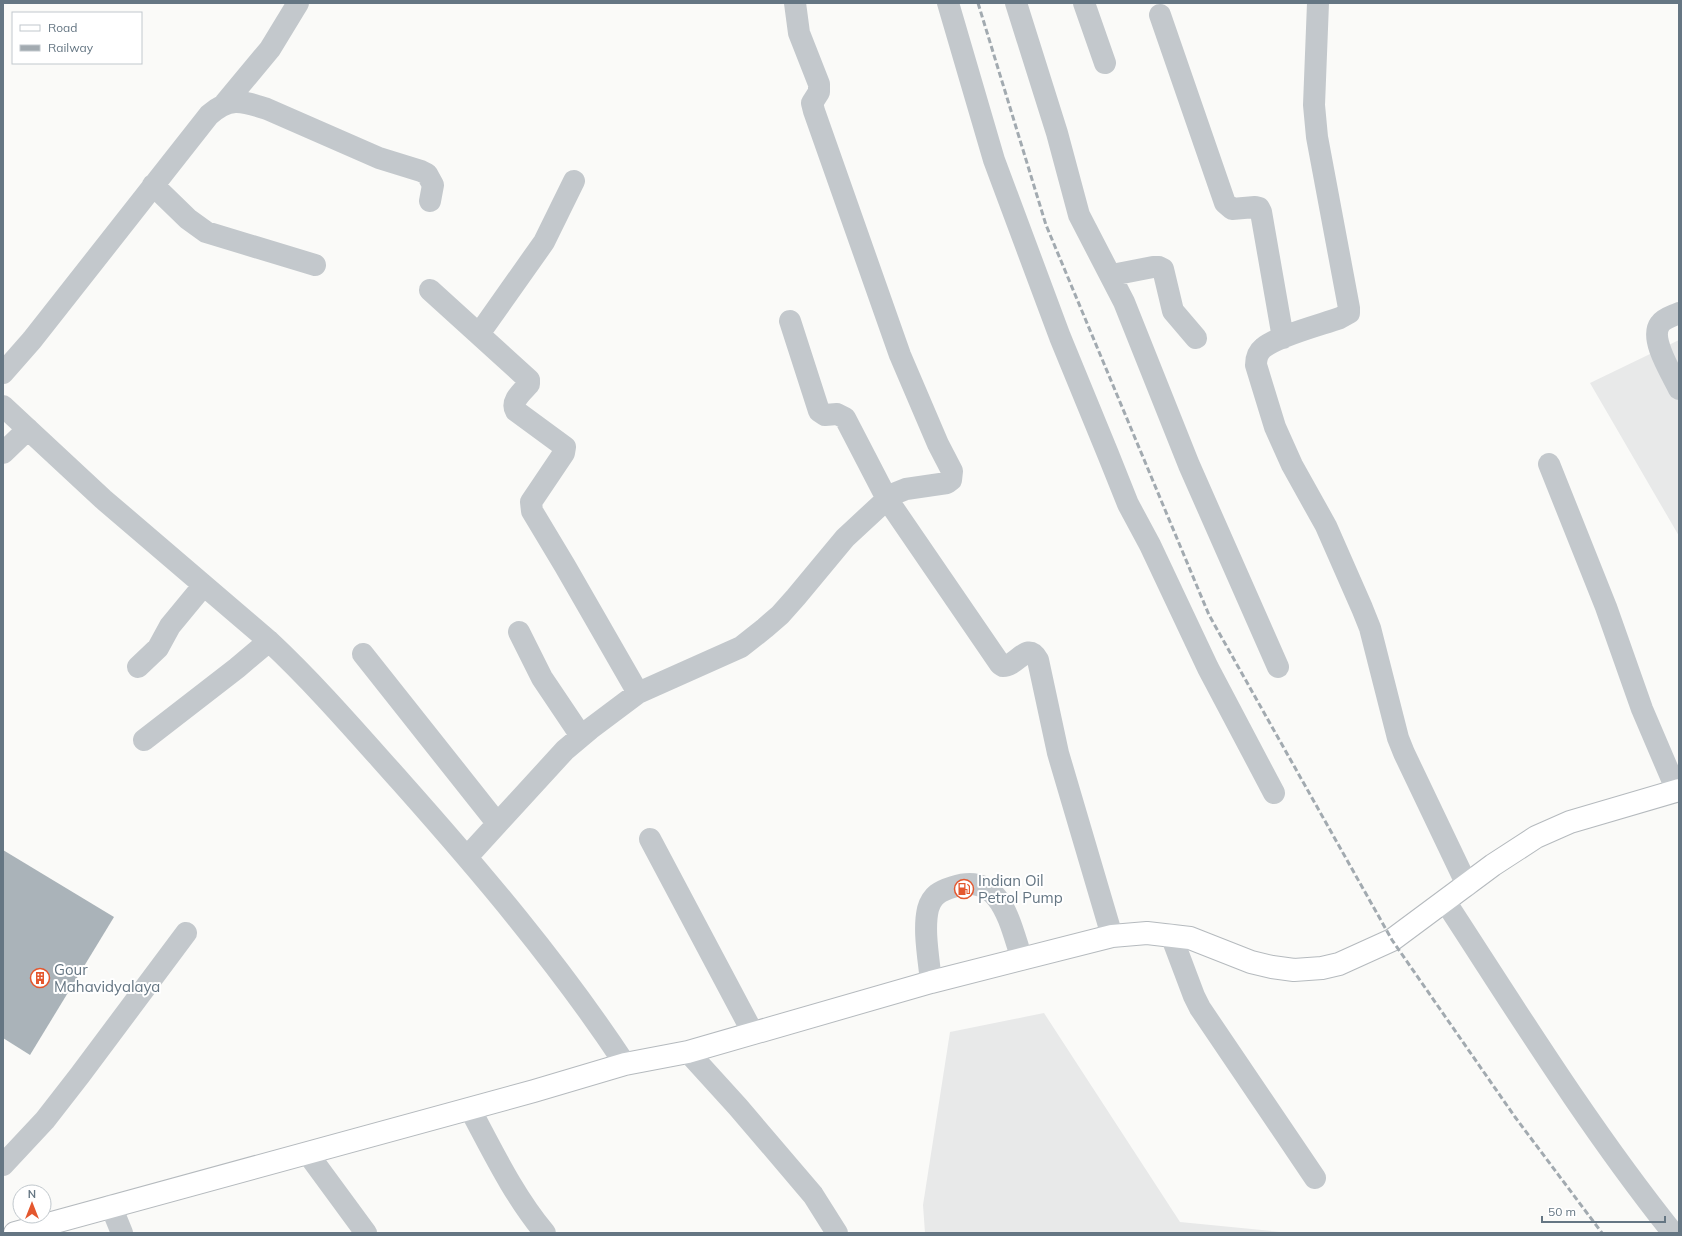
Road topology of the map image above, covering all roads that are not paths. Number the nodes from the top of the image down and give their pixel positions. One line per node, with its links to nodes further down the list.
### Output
1 (298, 3): 9 (street)
2 (795, 3): 27 (street)
3 (948, 3): 38 (street)
4 (1016, 3): 14 (street)
5 (1084, 3): 8 (street)
6 (1318, 3): 20 (street)
7 (1160, 14): 20 (street)
8 (1105, 63)
9 (225, 103): 11 (street); 12 (street)
10 (574, 181): 18 (street)
11 (153, 185): 13 (street); 21 (street)
12 (430, 201)
13 (315, 265)
14 (1112, 275): 19 (street); 33 (street)
15 (430, 290): 18 (street)
16 (1679, 312): 22 (street)
17 (790, 321): 27 (street)
18 (479, 334): 34 (street)
19 (1196, 338)
20 (1283, 338): 42 (street)
21 (3, 372)
22 (1679, 389)
23 (3, 406): 24 (street)
24 (28, 429): 25 (street); 28 (street)
25 (3, 453)
26 (1549, 464): 37 (street)
27 (887, 499): 34 (street); 46 (street)
28 (203, 586): 30 (street); 32 (street)
29 (519, 632): 35 (street)
30 (269, 641): 36 (street); 41 (street)
31 (363, 654): 39 (street)
32 (138, 667)
33 (1278, 667)
34 (638, 693): 35 (street)
35 (581, 736): 39 (street)
36 (144, 740)
37 (1678, 790): 42 (main road)
38 (1274, 793)
39 (497, 823): 41 (street)
40 (650, 839): 49 (street)
41 (467, 856): 51 (street)
42 (1467, 884): 43 (main road)
43 (1445, 900): 45 (main road); 62 (street)
44 (186, 933): 54 (street)
45 (1171, 934): 46 (main road); 55 (street)
46 (1112, 936): 47 (main road)
47 (1022, 959): 48 (main road); 48 (street)
48 (931, 982): 49 (main road)
49 (753, 1034): 50 (main road)
50 (688, 1052): 51 (main road); 61 (street)
51 (625, 1064): 52 (main road)
52 (470, 1109): 53 (main road); 60 (street)
53 (308, 1154): 56 (main road); 59 (street)
54 (3, 1165)
55 (1315, 1178)
56 (111, 1206): 57 (main road); 58 (street)
57 (15, 1233)
58 (122, 1233)
59 (366, 1233)
60 (545, 1233)
61 (837, 1233)
62 (1673, 1233)

